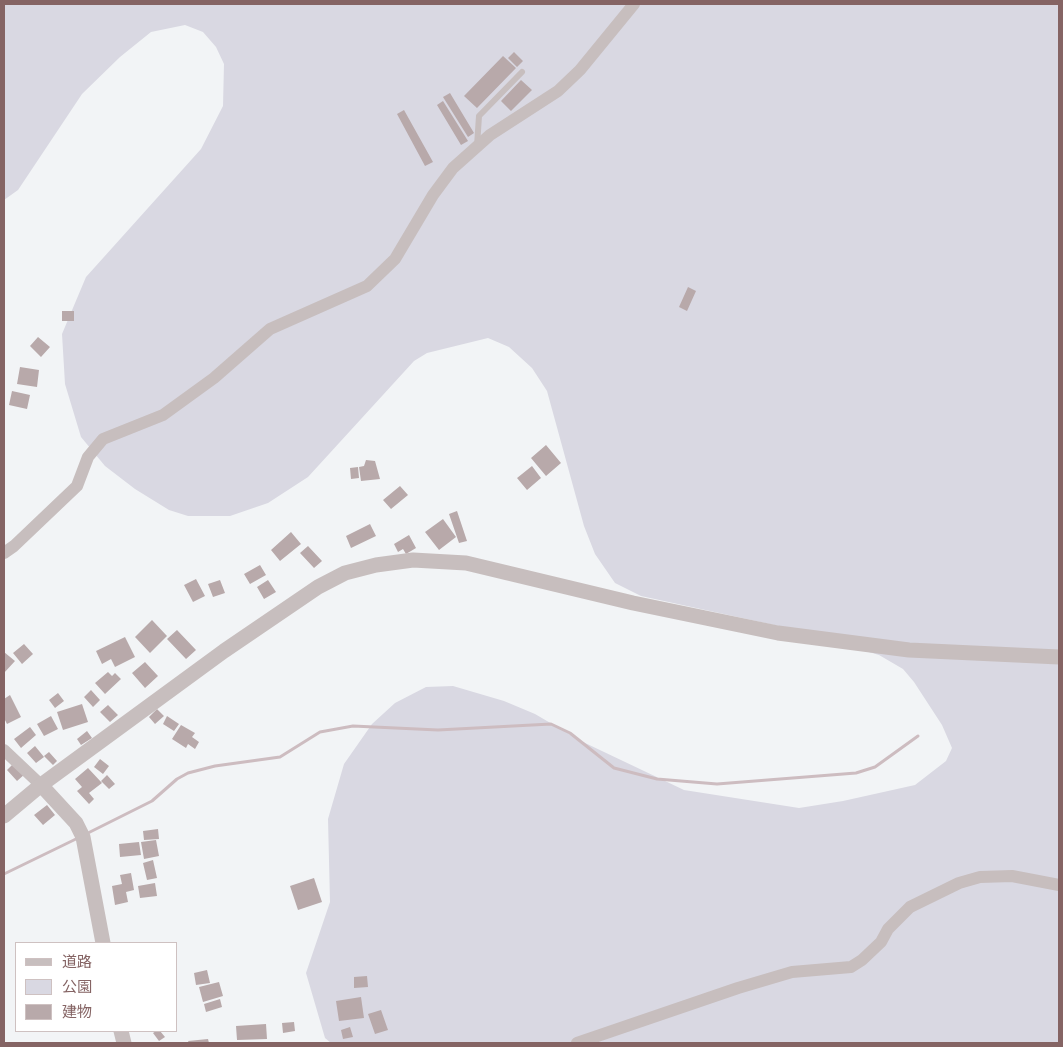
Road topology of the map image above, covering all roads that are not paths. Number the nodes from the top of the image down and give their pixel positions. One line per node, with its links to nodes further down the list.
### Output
1 (634, 4): 3 (street)
2 (522, 72): 3 (lane)
3 (477, 147): 4 (street)
4 (4, 553)
5 (1059, 656): 7 (street)
6 (4, 750): 7 (street)
7 (41, 785): 8 (street); 10 (street)
8 (4, 816)
9 (1059, 885): 11 (street)
10 (103, 942)
11 (577, 1043)

